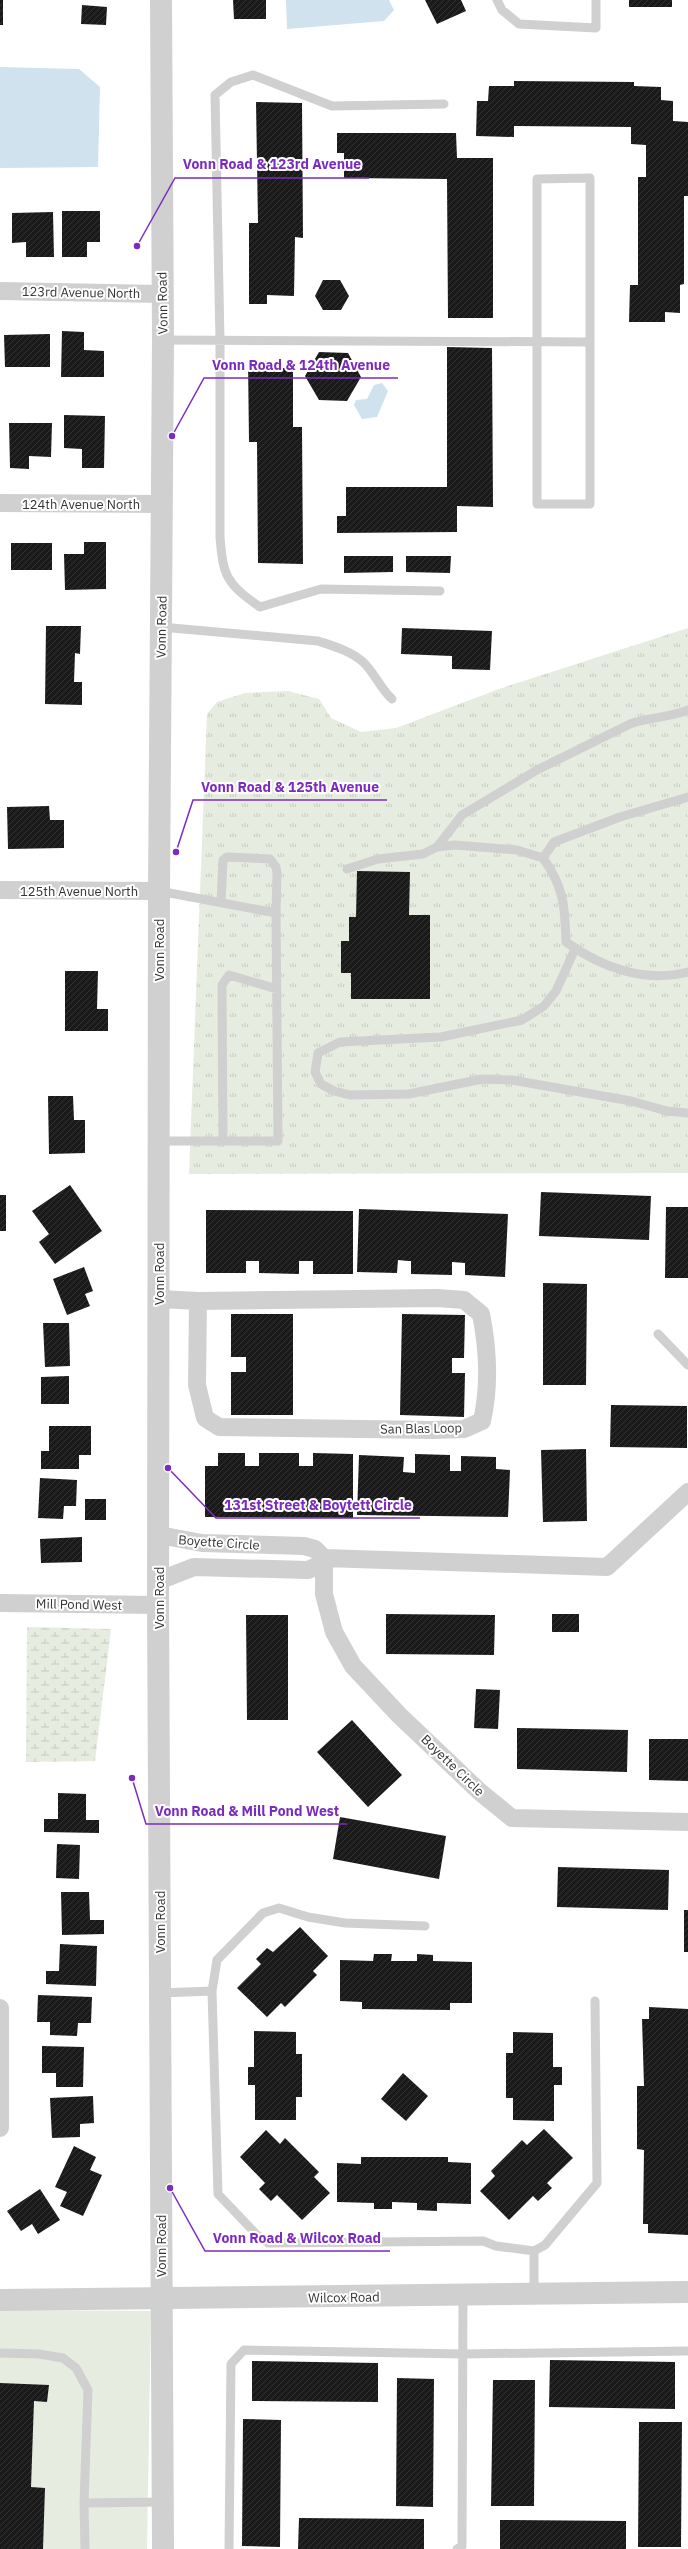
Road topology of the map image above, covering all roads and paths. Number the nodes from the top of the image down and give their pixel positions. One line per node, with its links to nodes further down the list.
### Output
1 (161, 0): 6 (street, Vonn Road)
2 (497, 0): 3 (lane)
3 (596, 0)
4 (444, 104): 8 (lane)
5 (0, 291): 6 (street, 123rd Avenue North)
6 (162, 294): 7 (street, Vonn Road)
7 (163, 340): 8 (lane); 12 (street, Vonn Road)
8 (220, 340): 9 (lane); 13 (lane)
9 (537, 340): 10 (lane); 10 (lane); 10 (lane)
10 (590, 342)
11 (0, 503): 12 (street, 124th Avenue North)
12 (162, 504): 14 (street, Vonn Road)
13 (440, 591)
14 (161, 627): 15 (lane); 22 (street, Vonn Road)
15 (392, 699)
16 (688, 710): 18 (lane)
17 (688, 797): 19 (lane)
18 (437, 847): 19 (lane); 20 (lane)
19 (543, 858): 25 (lane)
20 (347, 869)
21 (0, 890): 22 (street, 125th Avenue North)
22 (159, 891): 23 (lane); 29 (street, Vonn Road)
23 (221, 902): 24 (lane); 24 (lane)
24 (276, 913): 27 (lane)
25 (575, 949): 26 (lane); 28 (lane)
26 (688, 972)
27 (277, 990): 30 (lane); 30 (lane)
28 (688, 1112)
29 (159, 1141): 30 (lane); 31 (street, Vonn Road)
30 (223, 1141)
31 (159, 1299): 32 (street, San Blas Loop); 36 (street, Vonn Road)
32 (198, 1301): 32 (street, San Blas Loop)
33 (658, 1334): 34 (lane)
34 (688, 1365)
35 (688, 1492): 37 (street)
36 (159, 1535): 37 (street, Boyette Circle); 38 (street, Vonn Road)
37 (324, 1558): 38 (street, Boyette Circle); 41 (street, Boyette Circle)
38 (158, 1581): 40 (street, Vonn Road)
39 (0, 1603): 40 (street, Mill Pond West)
40 (158, 1604): 44 (street, Vonn Road)
41 (688, 1822)
42 (425, 1926): 43 (lane)
43 (212, 1991): 44 (lane); 48 (lane)
44 (160, 1993): 53 (street, Vonn Road)
45 (595, 2001): 48 (lane)
46 (0, 2008): 47 (street)
47 (0, 2128)
48 (534, 2251): 50 (lane)
49 (688, 2292): 50 (street, Wilcox Road)
50 (534, 2295): 51 (street, Wilcox Road)
51 (463, 2296): 53 (street, Wilcox Road); 56 (lane)
52 (0, 2300): 53 (street, Wilcox Road)
53 (162, 2300): 57 (street, Vonn Road)
54 (688, 2351): 56 (lane)
55 (0, 2353): 58 (lane)
56 (462, 2354): 61 (lane); 62 (lane)
57 (162, 2502): 58 (lane); 60 (street, Vonn Road)
58 (84, 2503): 59 (lane)
59 (85, 2549)
60 (163, 2549)
61 (229, 2549)
62 (457, 2549)

